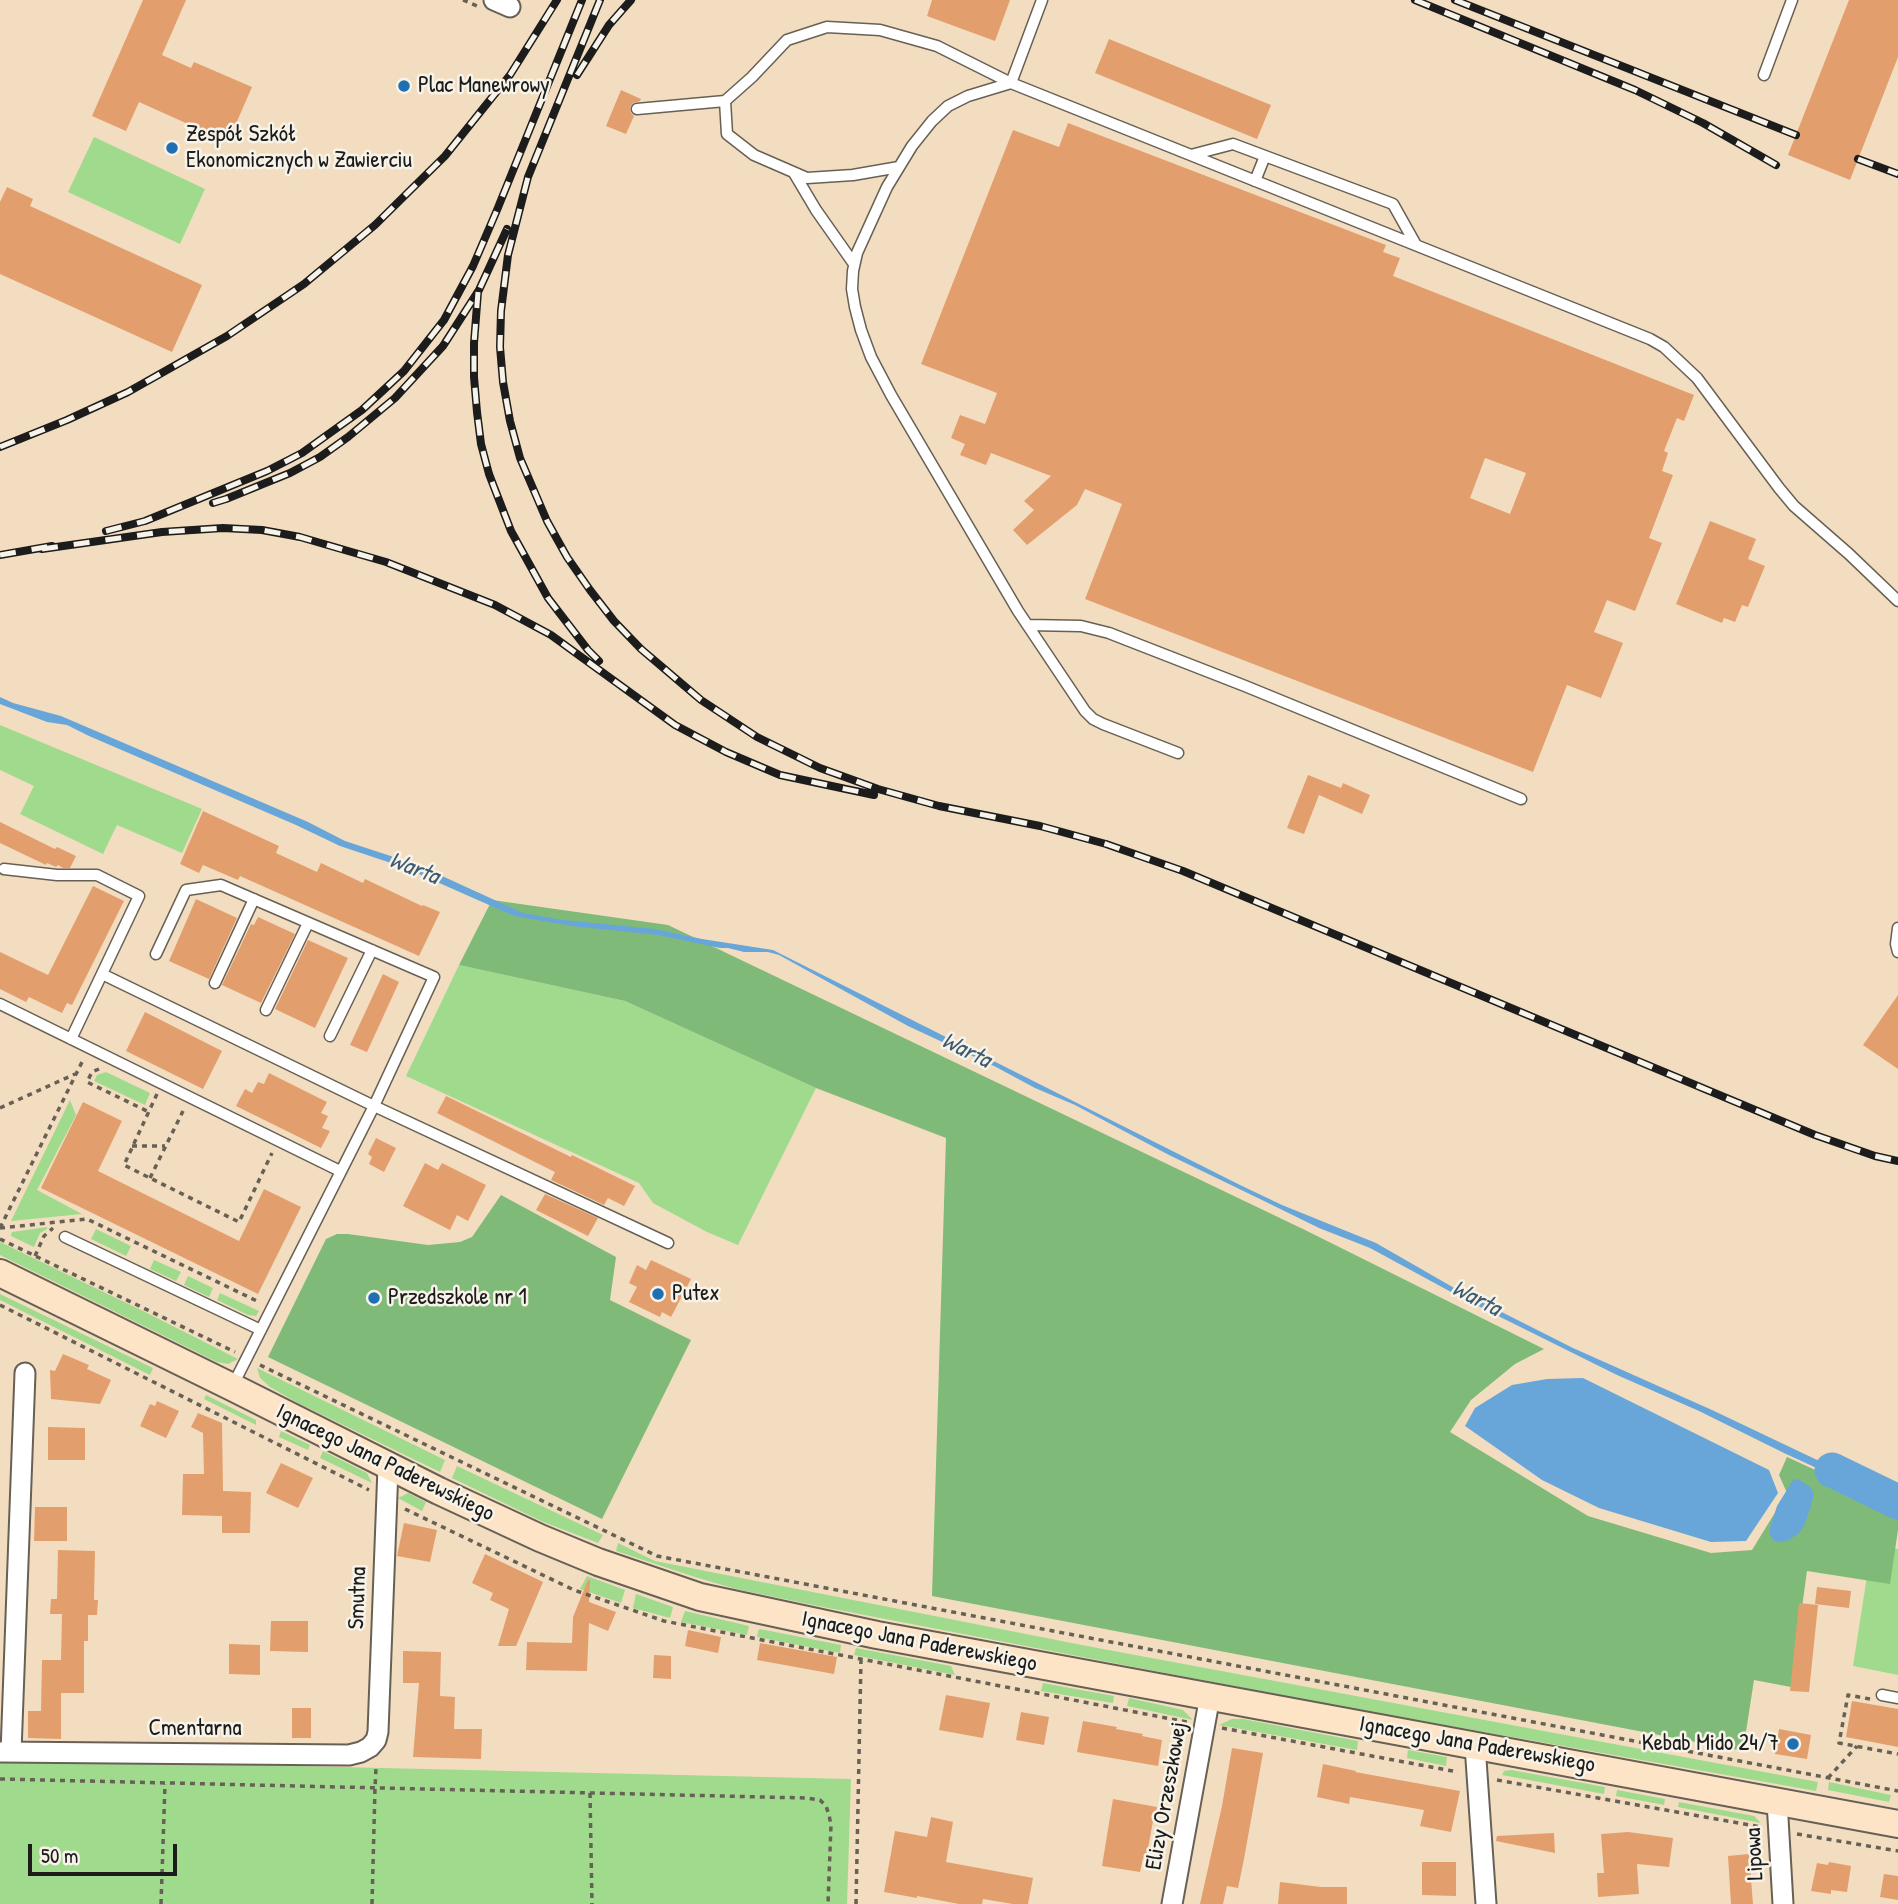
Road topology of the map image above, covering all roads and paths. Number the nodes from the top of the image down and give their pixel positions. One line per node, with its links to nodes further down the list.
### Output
1 (463, 0): 4 (path)
2 (1042, 0): 6 (lane)
3 (1792, 0): 5 (lane)
4 (494, 4)
5 (1764, 75)
6 (1011, 83): 7 (lane); 9 (lane); 11 (lane)
7 (725, 101): 8 (lane); 12 (lane)
8 (637, 109)
9 (1190, 155): 10 (lane); 13 (lane)
10 (1265, 156): 13 (lane); 14 (lane)
11 (899, 167): 12 (lane); 15 (lane)
12 (793, 172): 15 (lane)
13 (1255, 181): 14 (lane)
14 (1416, 246): 16 (lane)
15 (854, 264): 17 (lane)
16 (1898, 601)
17 (1028, 625): 18 (lane); 19 (lane)
18 (1178, 753)
19 (1521, 799)
20 (4, 869): 27 (lane)
21 (254, 899): 22 (lane); 26 (lane); 28 (lane)
22 (308, 923): 24 (lane); 30 (lane)
23 (1898, 928): 25 (lane)
24 (372, 950): 31 (lane); 38 (lane)
25 (1898, 952)
26 (156, 954)
27 (102, 974): 32 (lane); 38 (lane)
28 (215, 984)
29 (0, 1004): 32 (lane)
30 (266, 1010)
31 (330, 1036)
32 (71, 1039): 33 (lane)
33 (89, 1048): 35 (path); 44 (lane)
34 (106, 1067): 40 (path)
35 (76, 1073): 39 (path); 47 (path)
36 (158, 1092): 40 (path)
37 (185, 1106): 42 (path)
38 (374, 1106): 44 (lane); 50 (lane)
39 (0, 1108)
40 (149, 1112): 41 (path)
41 (132, 1146): 42 (path); 45 (path)
42 (166, 1146): 45 (path)
43 (274, 1149): 45 (path)
44 (340, 1171): 55 (lane)
45 (150, 1178)
46 (60, 1222): 47 (path); 51 (path); 53 (path)
47 (0, 1228)
48 (65, 1237): 55 (lane)
49 (0, 1239): 51 (path)
50 (667, 1242)
51 (35, 1256): 56 (path)
52 (0, 1273): 58 (main road, Ignacego Jana Paderewskiego)
53 (264, 1304)
54 (0, 1305): 60 (path)
55 (261, 1330): 56 (lane)
56 (246, 1358): 58 (lane); 75 (path)
57 (25, 1373): 71 (street)
58 (232, 1387): 59 (main road, Ignacego Jana Paderewskiego)
59 (388, 1466): 63 (main road, Ignacego Jana Paderewskiego); 68 (street, Smutna)
60 (372, 1492)
61 (399, 1506): 62 (path)
62 (860, 1659): 66 (path); 88 (path)
63 (1210, 1696): 69 (main road, Ignacego Jana Paderewskiego); 89 (street, Elizy Orzeszkowej)
64 (1877, 1697): 65 (lane); 70 (path)
65 (1898, 1698)
66 (1189, 1722)
67 (1221, 1728): 74 (path)
68 (378, 1732): 71 (street, Cmentarna)
69 (1475, 1745): 74 (street); 81 (main road, Ignacego Jana Paderewskiego)
70 (1857, 1746): 72 (path); 75 (path)
71 (5, 1752)
72 (1898, 1754)
73 (376, 1768): 78 (path)
74 (1477, 1776): 82 (path); 90 (street)
75 (1828, 1778): 79 (path)
76 (0, 1779): 77 (path)
77 (165, 1783): 78 (path); 84 (path)
78 (375, 1788): 80 (path); 85 (path)
79 (1898, 1791)
80 (590, 1793): 86 (path); 87 (path)
81 (1777, 1801): 83 (main road, Ignacego Jana Paderewskiego); 91 (street, Lipowa)
82 (1616, 1802)
83 (1898, 1824)
84 (161, 1904)
85 (372, 1904)
86 (592, 1904)
87 (828, 1904)
88 (856, 1904)
89 (1172, 1904)
90 (1486, 1904)
91 (1783, 1904)

